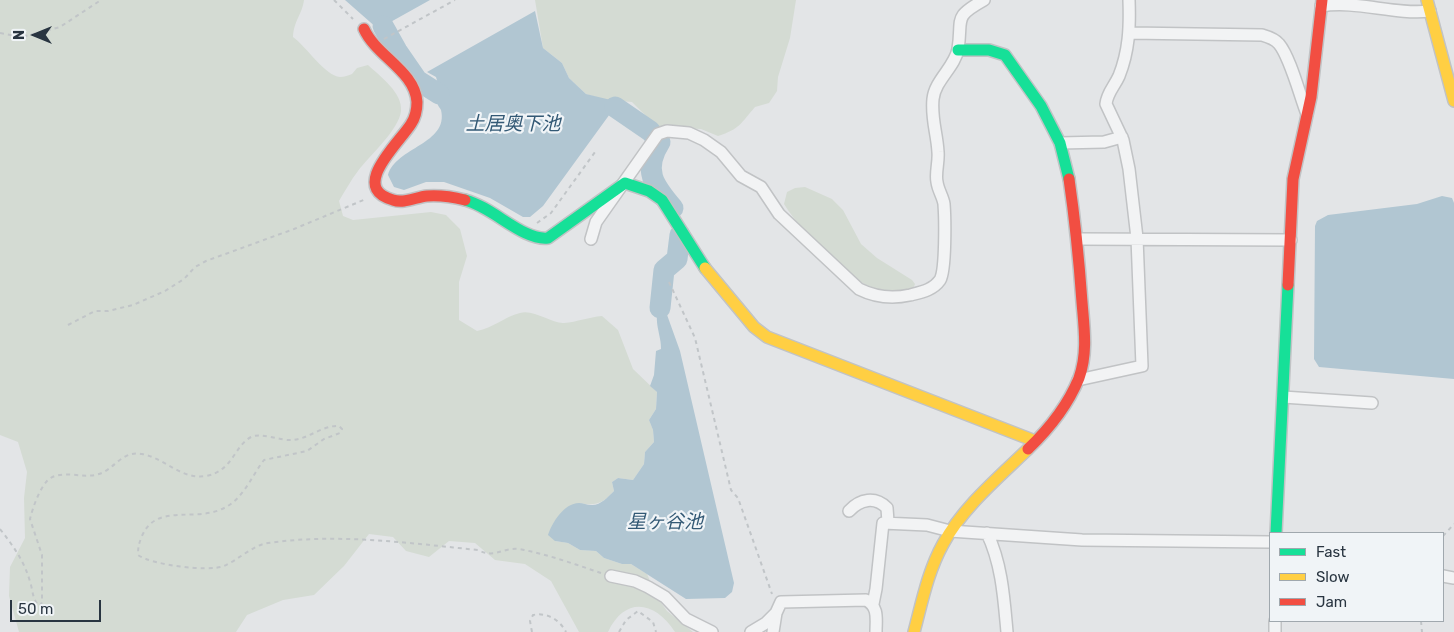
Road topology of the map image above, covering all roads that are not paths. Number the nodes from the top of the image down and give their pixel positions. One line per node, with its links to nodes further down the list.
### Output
1 (984, 0): 7 (street)
2 (1129, 0): 6 (street)
3 (1321, 3): 4 (street); 10 (street)
4 (1429, 5): 8 (street)
5 (364, 29): 13 (street)
6 (1130, 34): 10 (street); 11 (street)
7 (958, 50): 12 (street); 13 (street)
8 (1451, 76): 9 (street)
9 (1454, 101)
10 (1307, 114): 17 (street)
11 (1122, 137): 12 (street); 15 (street)
12 (1060, 143): 16 (street)
13 (625, 183): 14 (street); 21 (street)
14 (591, 238)
15 (1137, 238): 16 (street); 17 (street); 18 (street)
16 (1078, 239): 18 (street)
17 (1292, 240): 19 (street)
18 (1078, 380): 21 (street)
19 (1283, 396): 20 (street); 25 (street)
20 (1372, 403)
21 (1035, 441): 24 (street)
22 (849, 511): 23 (street)
23 (888, 522): 24 (street); 29 (street)
24 (950, 531): 26 (street); 35 (street)
25 (1276, 532)
26 (987, 533): 27 (street); 36 (street)
27 (1269, 542)
28 (611, 576): 31 (street)
29 (873, 604): 30 (street); 34 (street)
30 (777, 609): 32 (street); 33 (street)
31 (712, 632)
32 (751, 632)
33 (773, 632)
34 (876, 632)
35 (914, 632)
36 (1007, 632)

